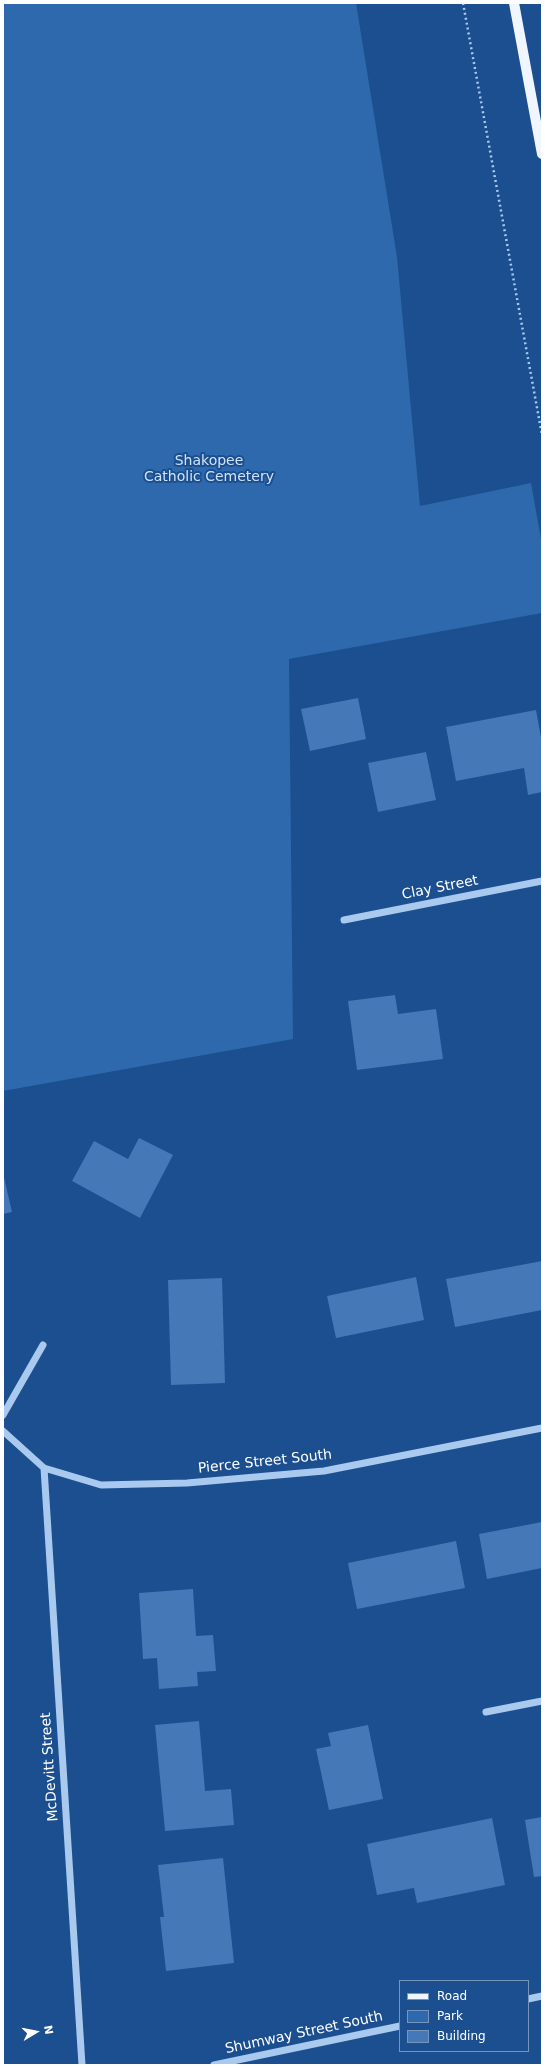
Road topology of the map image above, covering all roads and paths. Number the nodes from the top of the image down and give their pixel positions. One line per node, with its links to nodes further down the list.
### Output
1 (463, 3): 4 (path)
2 (514, 3): 3 (main road)
3 (542, 154)
4 (542, 435)
5 (542, 881): 6 (street, Clay Street)
6 (344, 920)
7 (43, 1345): 8 (street)
8 (3, 1415)
9 (542, 1428): 11 (street, Pierce Street South)
10 (3, 1431): 11 (street, Pierce Street South)
11 (44, 1468): 17 (street, McDevitt Street)
12 (542, 1701): 13 (street)
13 (486, 1712)
14 (542, 1996): 15 (street)
15 (529, 1999)
16 (399, 2026): 18 (street, Shumway Street South)
17 (82, 2065)
18 (214, 2065)

